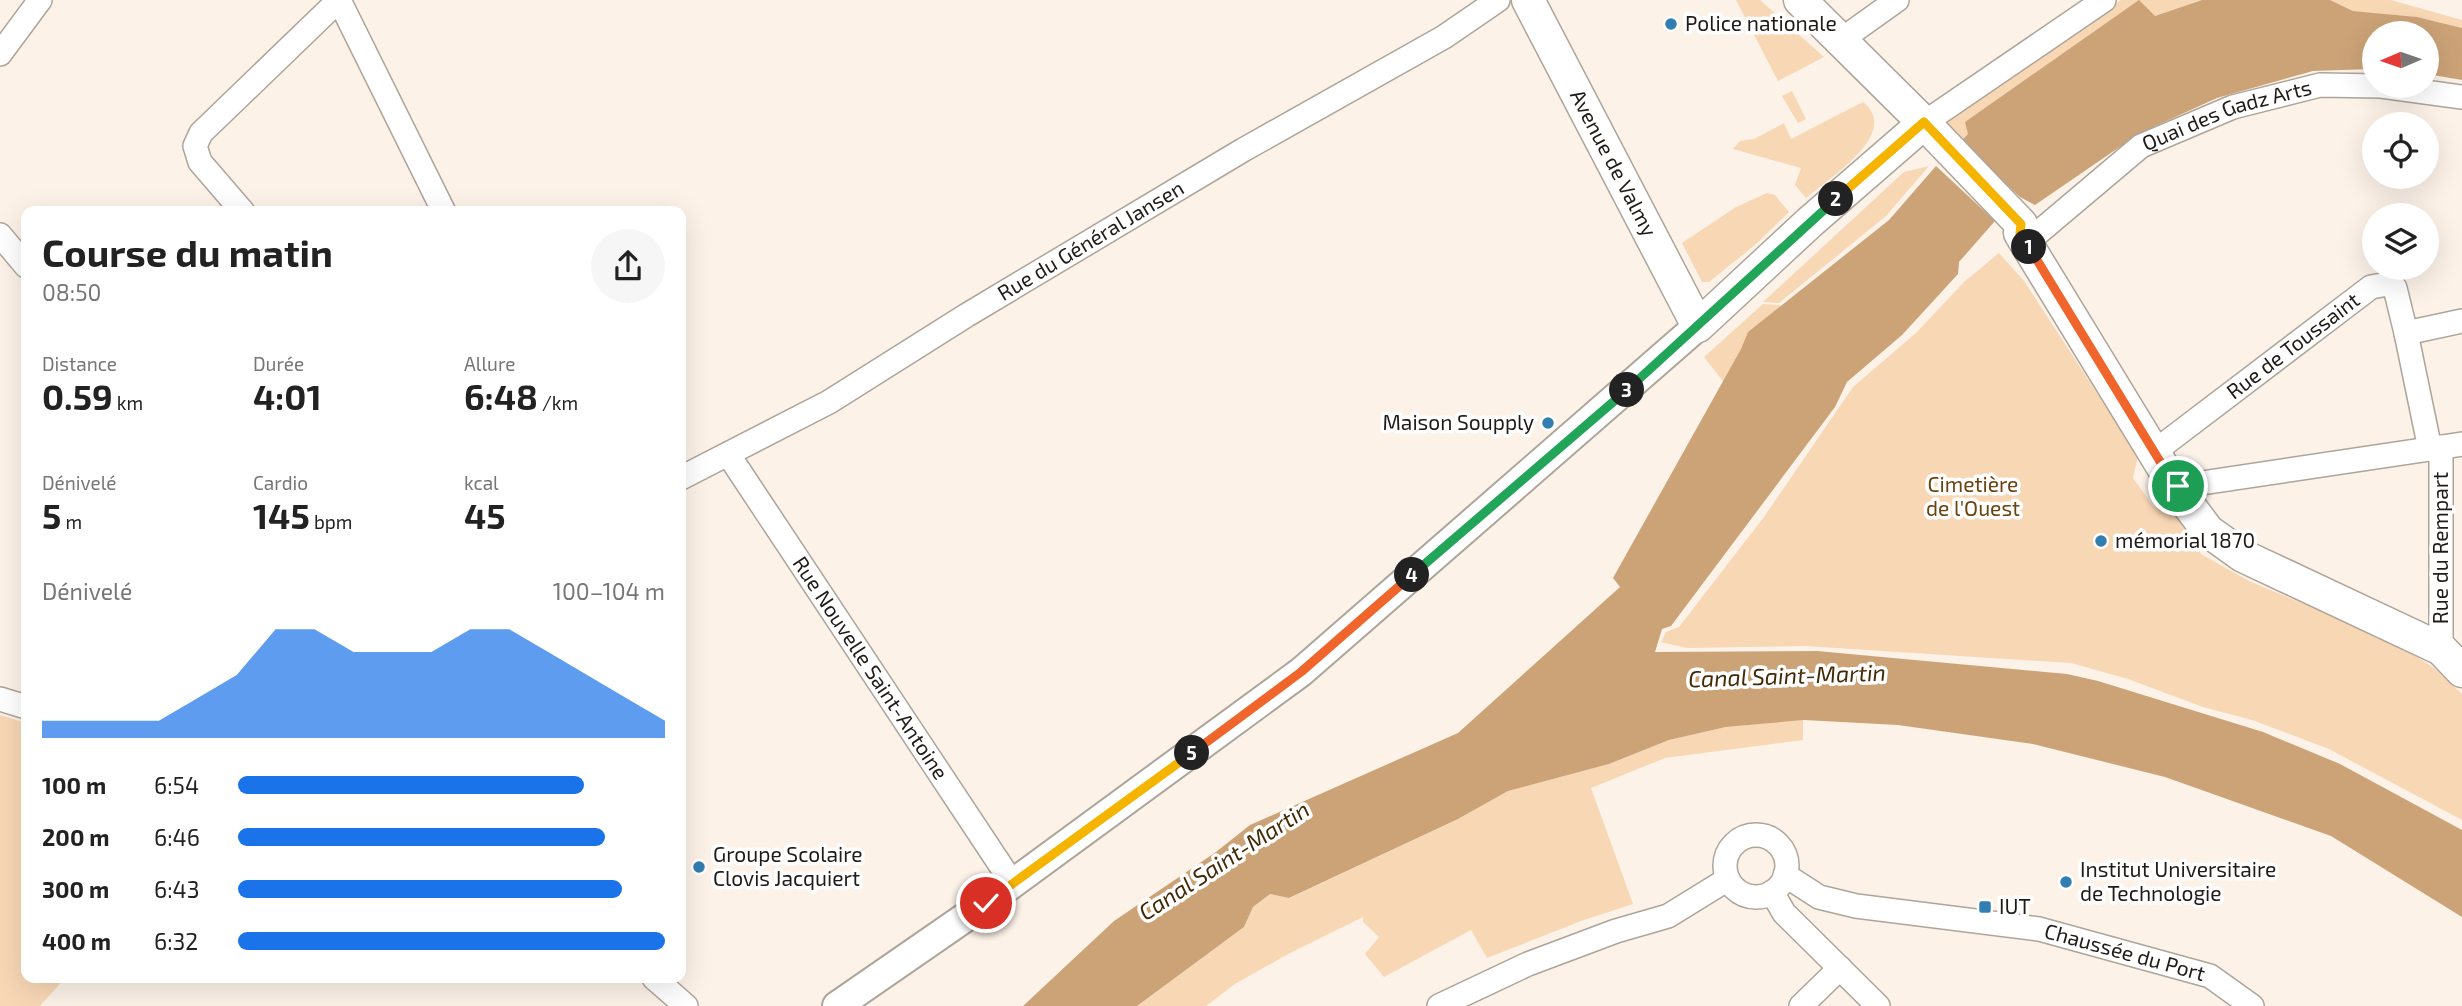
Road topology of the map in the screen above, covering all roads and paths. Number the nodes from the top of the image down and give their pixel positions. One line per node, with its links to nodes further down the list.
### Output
1 (40, 0): 9 (street)
2 (339, 0): 12 (street); 13 (street)
3 (1498, 0): 22 (street, Rue du Général Jansen)
4 (1528, 0): 18 (main road, Avenue de Valmy)
5 (1800, 0): 8 (main road)
6 (1897, 0): 8 (street)
7 (2104, 0): 11 (street)
8 (1841, 40): 11 (main road)
9 (0, 54)
10 (2462, 97): 14 (street, Quai des Gadz Arts)
11 (1932, 130): 14 (main road); 18 (main road)
12 (238, 206)
13 (441, 206)
14 (2024, 233): 21 (main road)
15 (0, 235): 16 (street)
16 (21, 260)
17 (2457, 322): 19 (street)
18 (1698, 326): 30 (street)
19 (2406, 333): 20 (street, Rue du Rempart); 21 (street, Rue de Toussaint)
20 (2445, 446): 24 (street); 25 (street, Rue du Rempart)
21 (2154, 452): 24 (main road)
22 (728, 454): 23 (street, Rue du Général Jansen); 30 (street, Rue Nouvelle Saint-Antoine)
23 (686, 475)
24 (2175, 486): 25 (main road)
25 (2451, 660)
26 (0, 699): 27 (street)
27 (21, 705)
28 (1728, 879): 29 (street); 29 (street); 35 (street)
29 (1779, 883): 31 (street); 38 (street, Chaussée du Port)
30 (1013, 884): 34 (street)
31 (1840, 968): 36 (street); 37 (street)
32 (660, 983): 33 (street)
33 (687, 1006)
34 (837, 1006)
35 (1439, 1006)
36 (1801, 1006)
37 (1878, 1006)
38 (2252, 1006)

